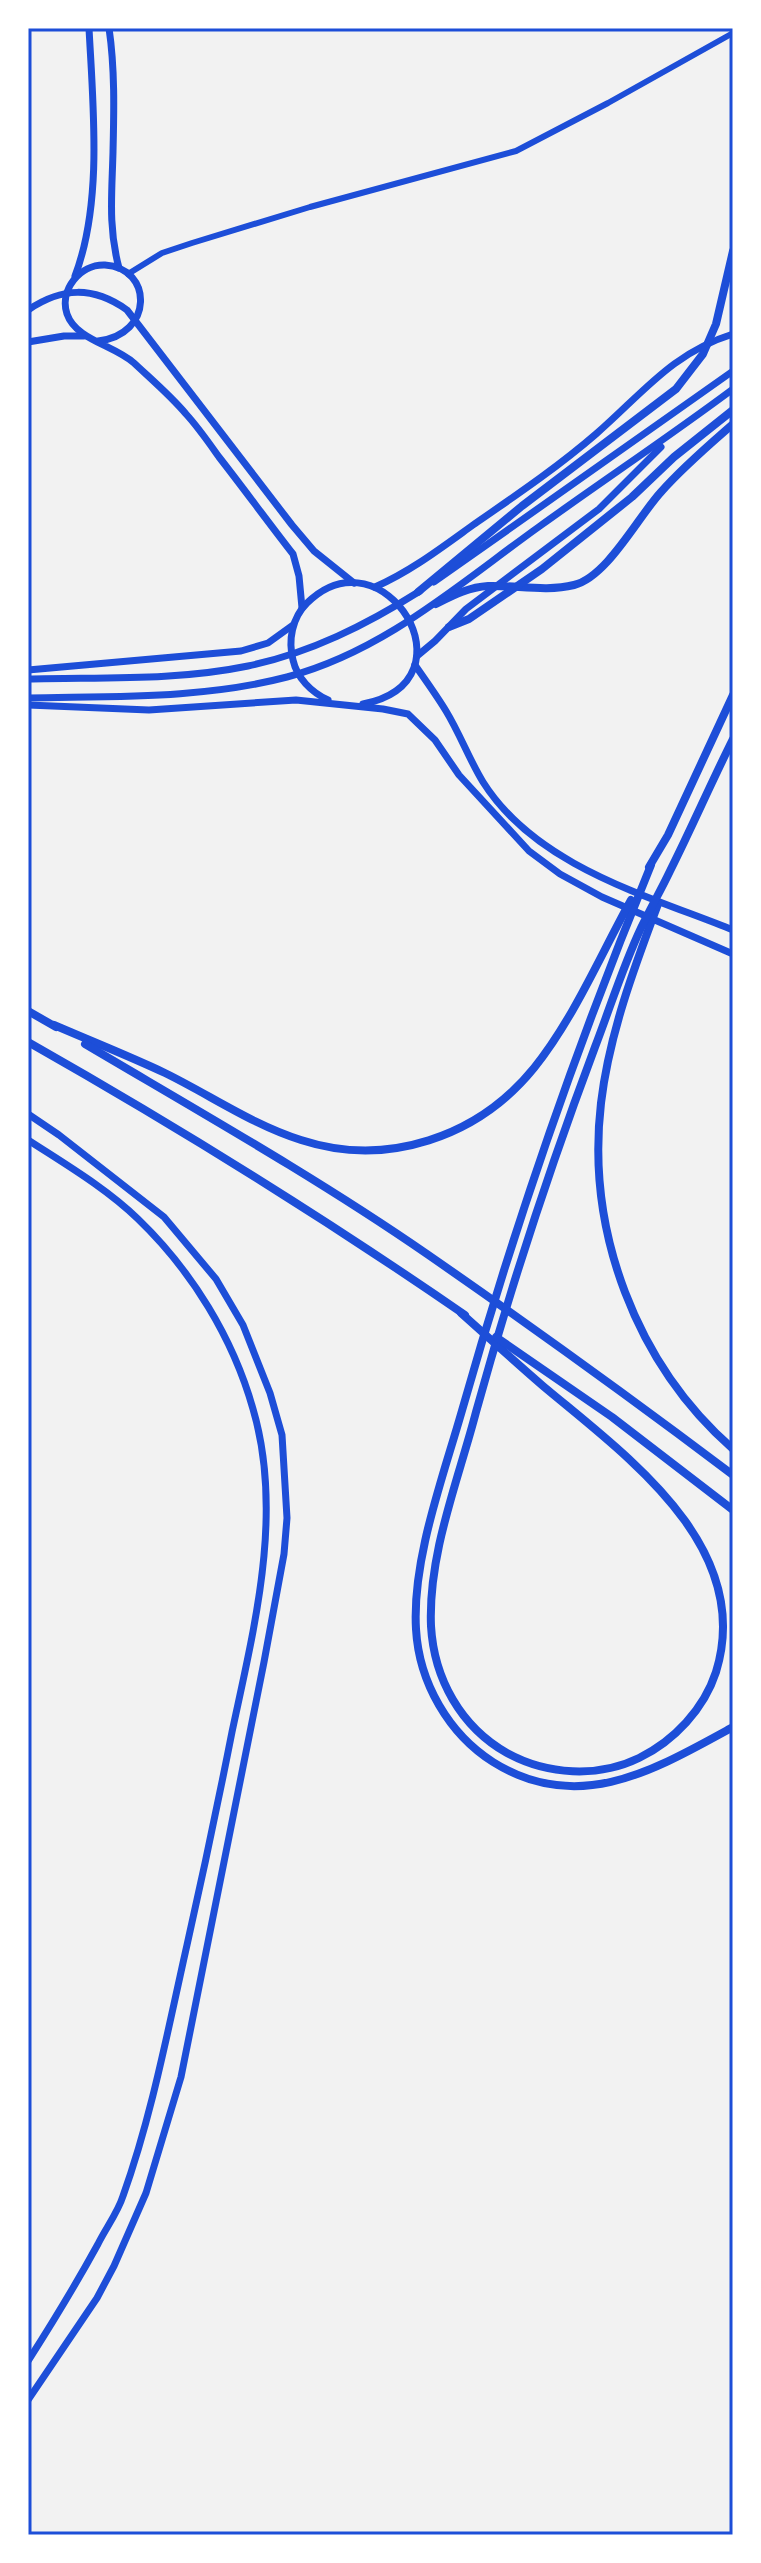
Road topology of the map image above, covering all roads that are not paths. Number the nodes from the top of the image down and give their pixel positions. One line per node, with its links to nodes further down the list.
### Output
1 (89, 28): 7 (main road)
2 (109, 28): 5 (main road)
3 (733, 33): 6 (street)
4 (733, 251): 22 (highway)
5 (119, 268): 6 (main road); 7 (main road)
6 (128, 274): 10 (main road)
7 (74, 279): 8 (main road)
8 (67, 291): 9 (main road); 10 (main road); 12 (main road)
9 (28, 310)
10 (136, 321): 13 (main road); 20 (main road)
11 (733, 334): 21 (main road)
12 (84, 336): 13 (main road); 14 (main road)
13 (98, 341): 24 (main road)
14 (28, 342)
15 (733, 371): 22 (main road)
16 (733, 389): 19 (main road)
17 (733, 410): 26 (highway)
18 (733, 424): 23 (highway)
19 (675, 432): 23 (main road); 26 (main road)
20 (354, 583): 21 (main road); 24 (main road)
21 (375, 587): 27 (main road)
22 (418, 592): 30 (main road)
23 (436, 604): 32 (main road)
24 (302, 608): 25 (main road)
25 (293, 625): 29 (main road); 33 (main road)
26 (449, 627): 27 (main road)
27 (417, 656): 28 (main road)
28 (415, 665): 35 (main road); 39 (main road)
29 (28, 670)
30 (28, 679)
31 (733, 695): 37 (highway)
32 (28, 698)
33 (333, 703): 34 (main road); 35 (main road)
34 (28, 705)
35 (352, 706): 40 (main road)
36 (733, 739): 38 (highway)
37 (651, 865): 42 (highway); 50 (highway)
38 (671, 869): 46 (highway); 47 (highway)
39 (733, 930)
40 (733, 954)
41 (28, 1011): 42 (highway)
42 (54, 1025): 48 (highway)
43 (28, 1042): 46 (highway)
44 (28, 1114): 52 (main road)
45 (28, 1140): 51 (main road)
46 (461, 1313): 49 (highway)
47 (733, 1449)
48 (733, 1475)
49 (733, 1510)
50 (733, 1727)
51 (28, 2361)
52 (28, 2400)

